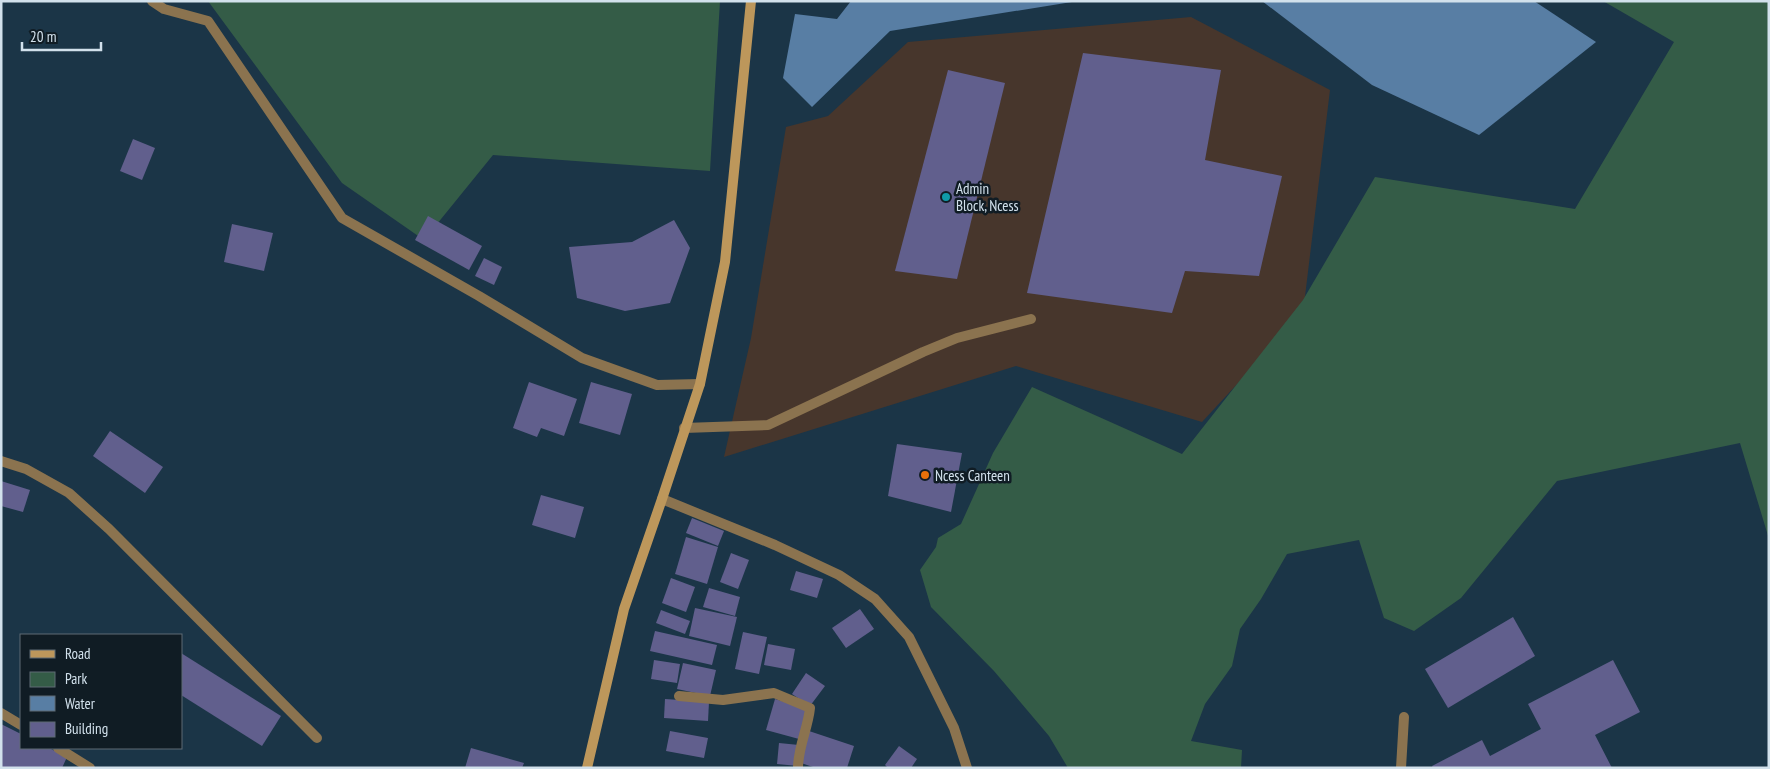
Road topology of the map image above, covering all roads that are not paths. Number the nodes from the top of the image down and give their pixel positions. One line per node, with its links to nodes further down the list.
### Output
1 (152, 1): 4 (street)
2 (751, 1): 4 (main road)
3 (1031, 320): 5 (street)
4 (700, 384): 5 (main road)
5 (684, 428): 7 (main road)
6 (1, 461): 12 (street)
7 (662, 499): 15 (main road); 17 (street)
8 (679, 696): 16 (street)
9 (1, 713): 11 (street)
10 (1404, 717): 18 (street)
11 (20, 724)
12 (317, 738)
13 (60, 749): 14 (street)
14 (90, 768)
15 (587, 768)
16 (798, 768)
17 (967, 768)
18 (1401, 768)

